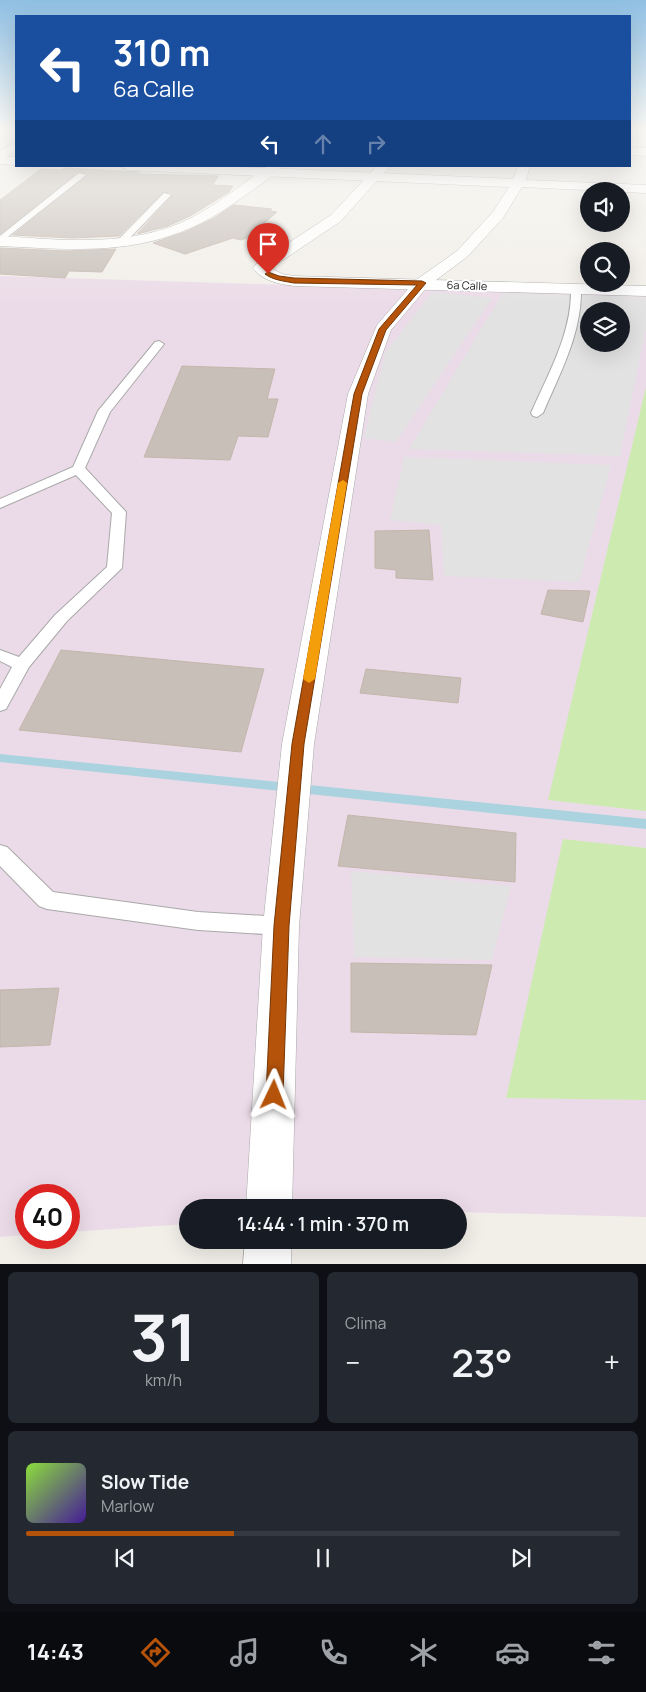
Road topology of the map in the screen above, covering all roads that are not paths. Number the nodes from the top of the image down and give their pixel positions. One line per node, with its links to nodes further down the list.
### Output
1 (64, 189): 6 (lane)
2 (242, 189): 7 (street)
3 (363, 189): 8 (street, 6a Calle)
4 (513, 189): 8 (street)
5 (167, 195): 7 (lane)
6 (0, 240): 7 (street)
7 (120, 242)
8 (422, 283): 9 (street, 6a Calle); 19 (street)
9 (576, 289): 10 (street, 6a Calle); 12 (lane)
10 (646, 291)
11 (159, 344): 13 (lane)
12 (537, 413)
13 (78, 469): 14 (lane); 16 (lane)
14 (0, 504)
15 (0, 655): 16 (lane)
16 (22, 665): 17 (lane)
17 (0, 706)
18 (0, 853): 19 (lane)
19 (281, 926): 20 (street)
20 (270, 1199)
21 (268, 1249): 22 (street)
22 (267, 1264)

